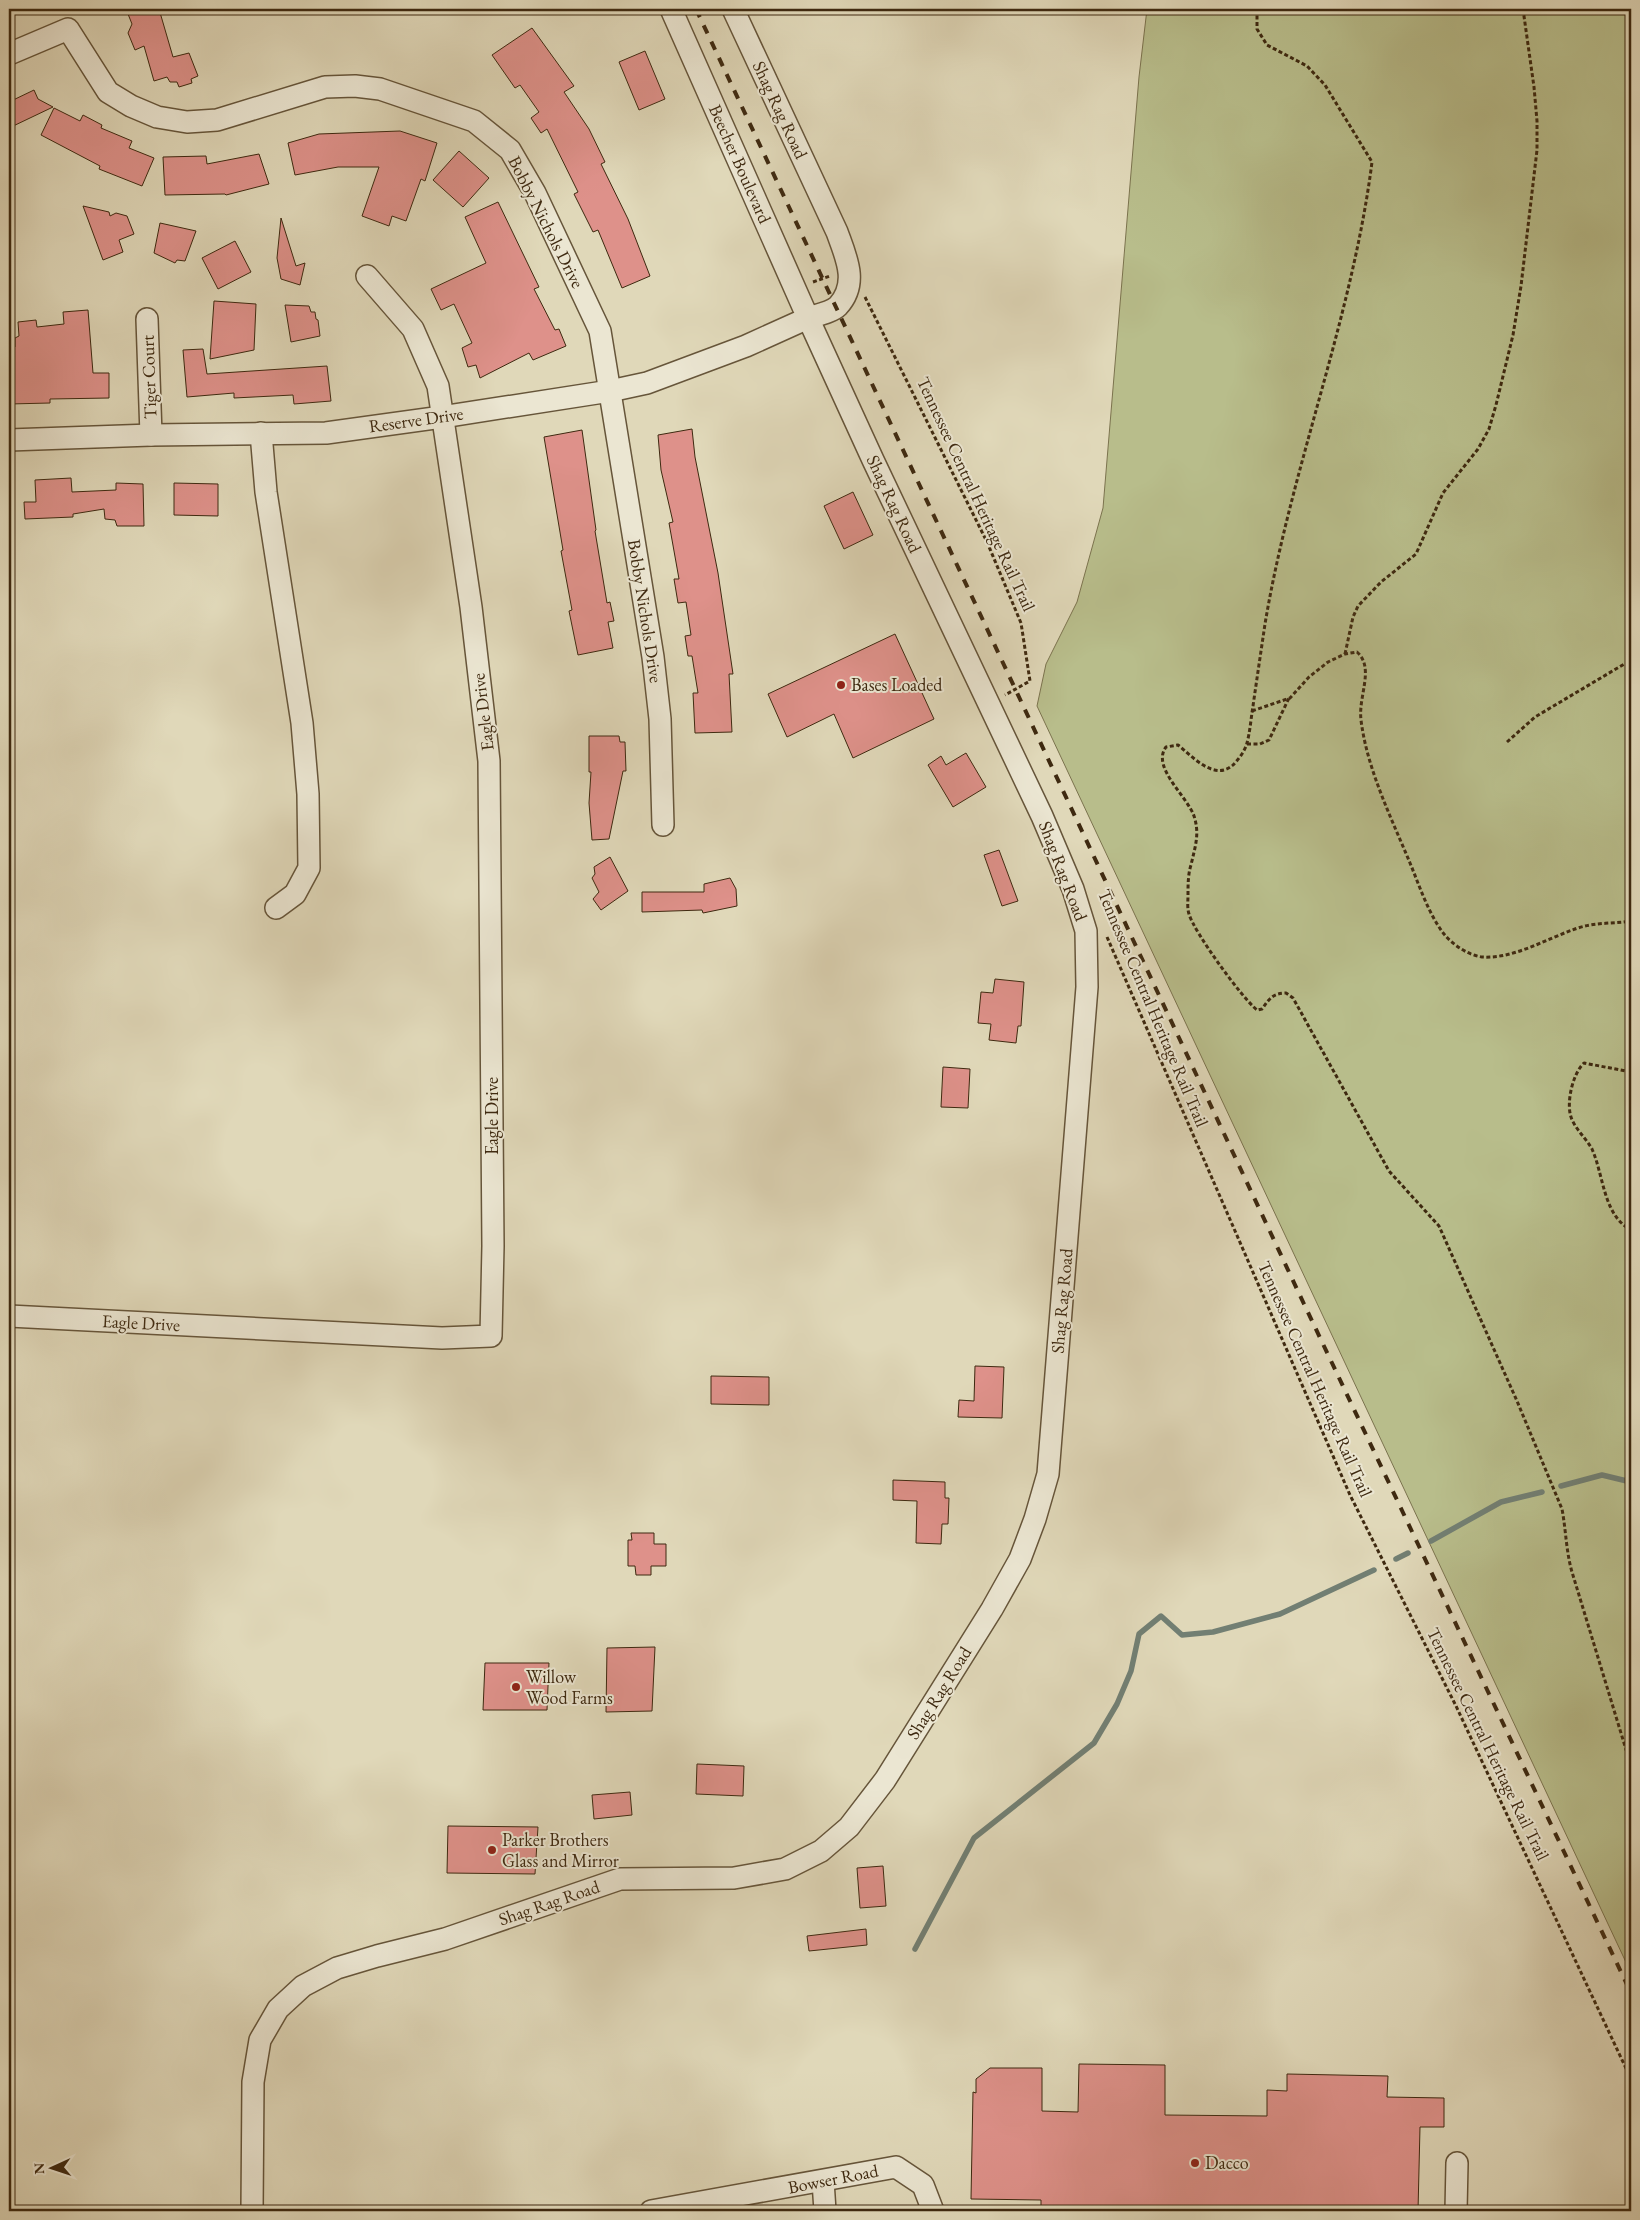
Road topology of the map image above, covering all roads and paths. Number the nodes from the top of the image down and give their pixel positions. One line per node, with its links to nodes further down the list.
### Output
1 (671, 9): 9 (street, Beecher Boulevard)
2 (733, 9): 6 (street, Shag Rag Road)
3 (1257, 9): 20 (path)
4 (1523, 9): 16 (path)
5 (9, 54): 11 (street, Bobby Nichols Drive)
6 (850, 268): 8 (path); 9 (street, Shag Rag Road); 18 (path, Tennessee Central Heritage Rail Trail)
7 (368, 276): 12 (street)
8 (810, 284)
9 (808, 318): 11 (street, Reserve Drive); 34 (street, Shag Rag Road)
10 (147, 319): 14 (street, Tiger Court)
11 (610, 391): 12 (street, Reserve Drive); 23 (street, Bobby Nichols Drive)
12 (442, 417): 13 (street, Reserve Drive); 29 (street, Eagle Drive)
13 (261, 433): 14 (street, Reserve Drive); 24 (street)
14 (151, 435): 15 (street, Reserve Drive)
15 (9, 440)
16 (1345, 654): 19 (path); 25 (path)
17 (1631, 660): 21 (path)
18 (1004, 696)
19 (1290, 698): 20 (path); 22 (path)
20 (1252, 711): 22 (path)
21 (1507, 742)
22 (1247, 744): 30 (path)
23 (663, 825)
24 (276, 908)
25 (1631, 921)
26 (1104, 930): 31 (path, Tennessee Central Heritage Rail Trail)
27 (1631, 1072): 28 (path)
28 (1631, 1230)
29 (9, 1316)
30 (1631, 1766)
31 (1631, 2079)
32 (1457, 2163): 38 (street)
33 (823, 2181): 35 (street, Bowser Road); 36 (street); 37 (street, Bowser Road)
34 (252, 2211)
35 (651, 2211)
36 (825, 2211)
37 (933, 2211)
38 (1456, 2211)

